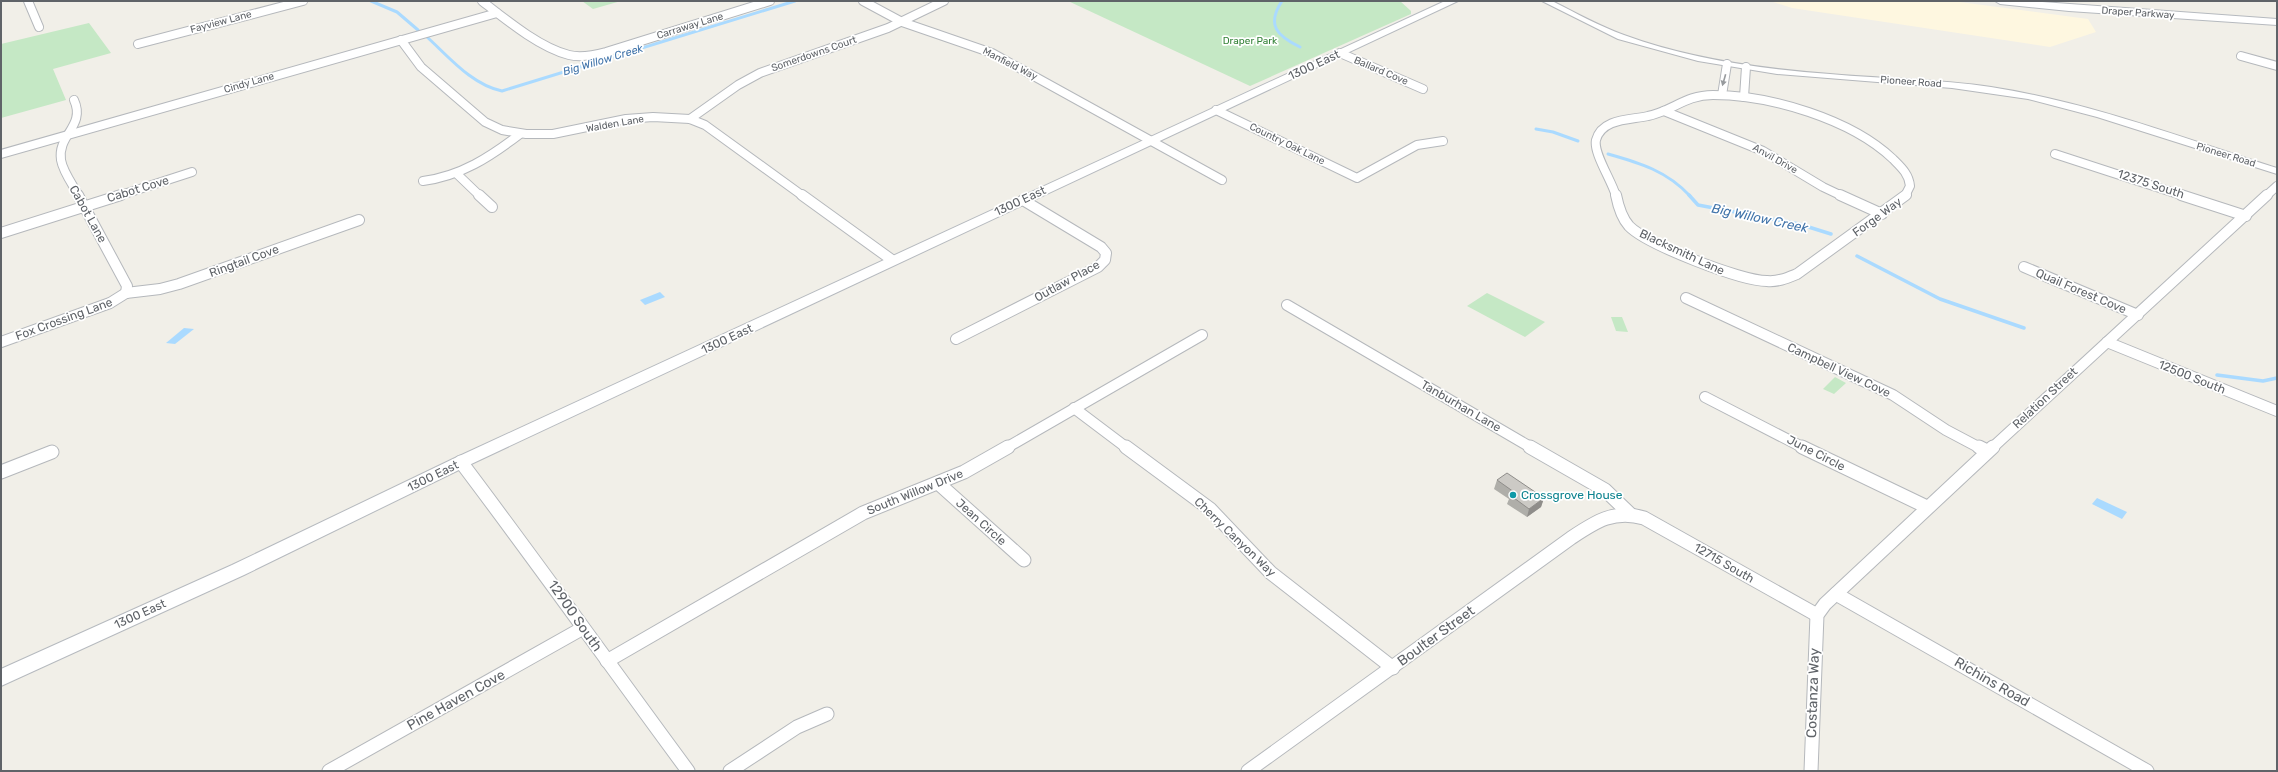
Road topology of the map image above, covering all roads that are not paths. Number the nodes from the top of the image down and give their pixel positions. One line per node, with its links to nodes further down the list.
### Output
1 (28, 1): 13 (street)
2 (303, 1): 15 (street, Fayview Lane)
3 (482, 1): 10 (street, Carraway Lane)
4 (770, 1): 10 (street, Carraway Lane)
5 (863, 1): 11 (street, Manfield Way)
6 (944, 1): 11 (street, Somerdowns Court)
7 (1453, 1): 16 (main road, 1300 East)
8 (1546, 1): 18 (street, Pioneer Road)
9 (2000, 1): 12 (main road, Draper Parkway)
10 (497, 13): 14 (street, Cindy Lane)
11 (902, 22): 27 (street, Somerdowns Court); 30 (street, Manfield Way)
12 (2277, 22)
13 (39, 27)
14 (401, 40): 28 (street, Cindy Lane); 29 (street, Walden Lane)
15 (138, 44)
16 (1340, 53): 21 (street, Ballard Cove); 25 (main road, 1300 East)
17 (2241, 56): 19 (street)
18 (1727, 64): 20 (street, Pioneer Road); 22 (street, one-way to 22)
19 (2277, 66)
20 (1746, 67): 23 (street); 34 (street, Pioneer Road)
21 (1423, 89)
22 (1722, 95): 23 (street, Forge Way); 26 (street, Blacksmith Lane)
23 (1744, 97): 43 (street, Forge Way)
24 (74, 100): 28 (street, Cabot Lane)
25 (1216, 110): 30 (main road, 1300 East); 31 (street, Country Oak Lane)
26 (1664, 112): 43 (street, Anvil Drive); 49 (street, Blacksmith Lane)
27 (690, 119): 29 (street, Walden Lane); 47 (street, Walden Lane)
28 (68, 134): 32 (street, Cindy Lane); 41 (street, Cabot Lane)
29 (520, 134): 36 (street)
30 (1150, 141): 37 (street, Manfield Way); 40 (main road, 1300 East)
31 (1443, 141)
32 (1, 154)
33 (2055, 154): 44 (street, 12375 South)
34 (2277, 171)
35 (192, 172): 41 (street, Cabot Cove)
36 (457, 174): 38 (street); 42 (street)
37 (1222, 180)
38 (422, 181)
39 (2277, 186): 44 (street, Relation Street)
40 (1023, 200): 47 (main road, 1300 East); 55 (street, Outlaw Place)
41 (84, 207): 46 (street, Cabot Cove); 50 (street, Cabot Lane)
42 (492, 207)
43 (1882, 214): 49 (street, Forge Way)
44 (2246, 216): 53 (street, Relation Street)
45 (359, 220): 50 (street, Ringtail Cove)
46 (1, 233)
47 (892, 260): 63 (main road, 1300 East)
48 (2024, 267): 53 (street, Quail Forest Cove)
49 (1776, 280)
50 (126, 293): 56 (street, Fox Crossing Lane)
51 (1686, 298): 61 (street, Campbell View Cove)
52 (1287, 305): 67 (street, Tanburhan Lane)
53 (2138, 315): 57 (street, Relation Street)
54 (1202, 335): 59 (street, South Willow Drive)
55 (956, 339)
56 (1, 342)
57 (2107, 342): 60 (street, 12500 South); 61 (street, Relation Street)
58 (1705, 397): 66 (street, June Circle)
59 (1074, 408): 65 (street, South Willow Drive); 73 (street, Cherry Canyon Way)
60 (2277, 411)
61 (1987, 451): 66 (street, Relation Street)
62 (52, 452): 64 (street)
63 (461, 462): 71 (street, 12900 South); 74 (main road, 1300 East)
64 (1, 472)
65 (938, 483): 68 (street, Jean Circle); 72 (street, South Willow Drive)
66 (1928, 507): 69 (street, Relation Street)
67 (1630, 514): 70 (street, 12715 South); 73 (street, Boulter Street)
68 (1024, 560)
69 (1836, 594): 70 (street, Relation Street); 81 (street, Richins Road)
70 (1817, 615): 80 (street, Costanza Way)
71 (582, 628): 72 (street, 12900 South); 76 (street, Pine Haven Cove)
72 (607, 661): 77 (street, 12900 South)
73 (1393, 668): 79 (street, Boulter Street)
74 (1, 678)
75 (827, 714): 78 (street)
76 (329, 771)
77 (688, 771)
78 (730, 771)
79 (1248, 771)
80 (1811, 771)
81 (2148, 771)

